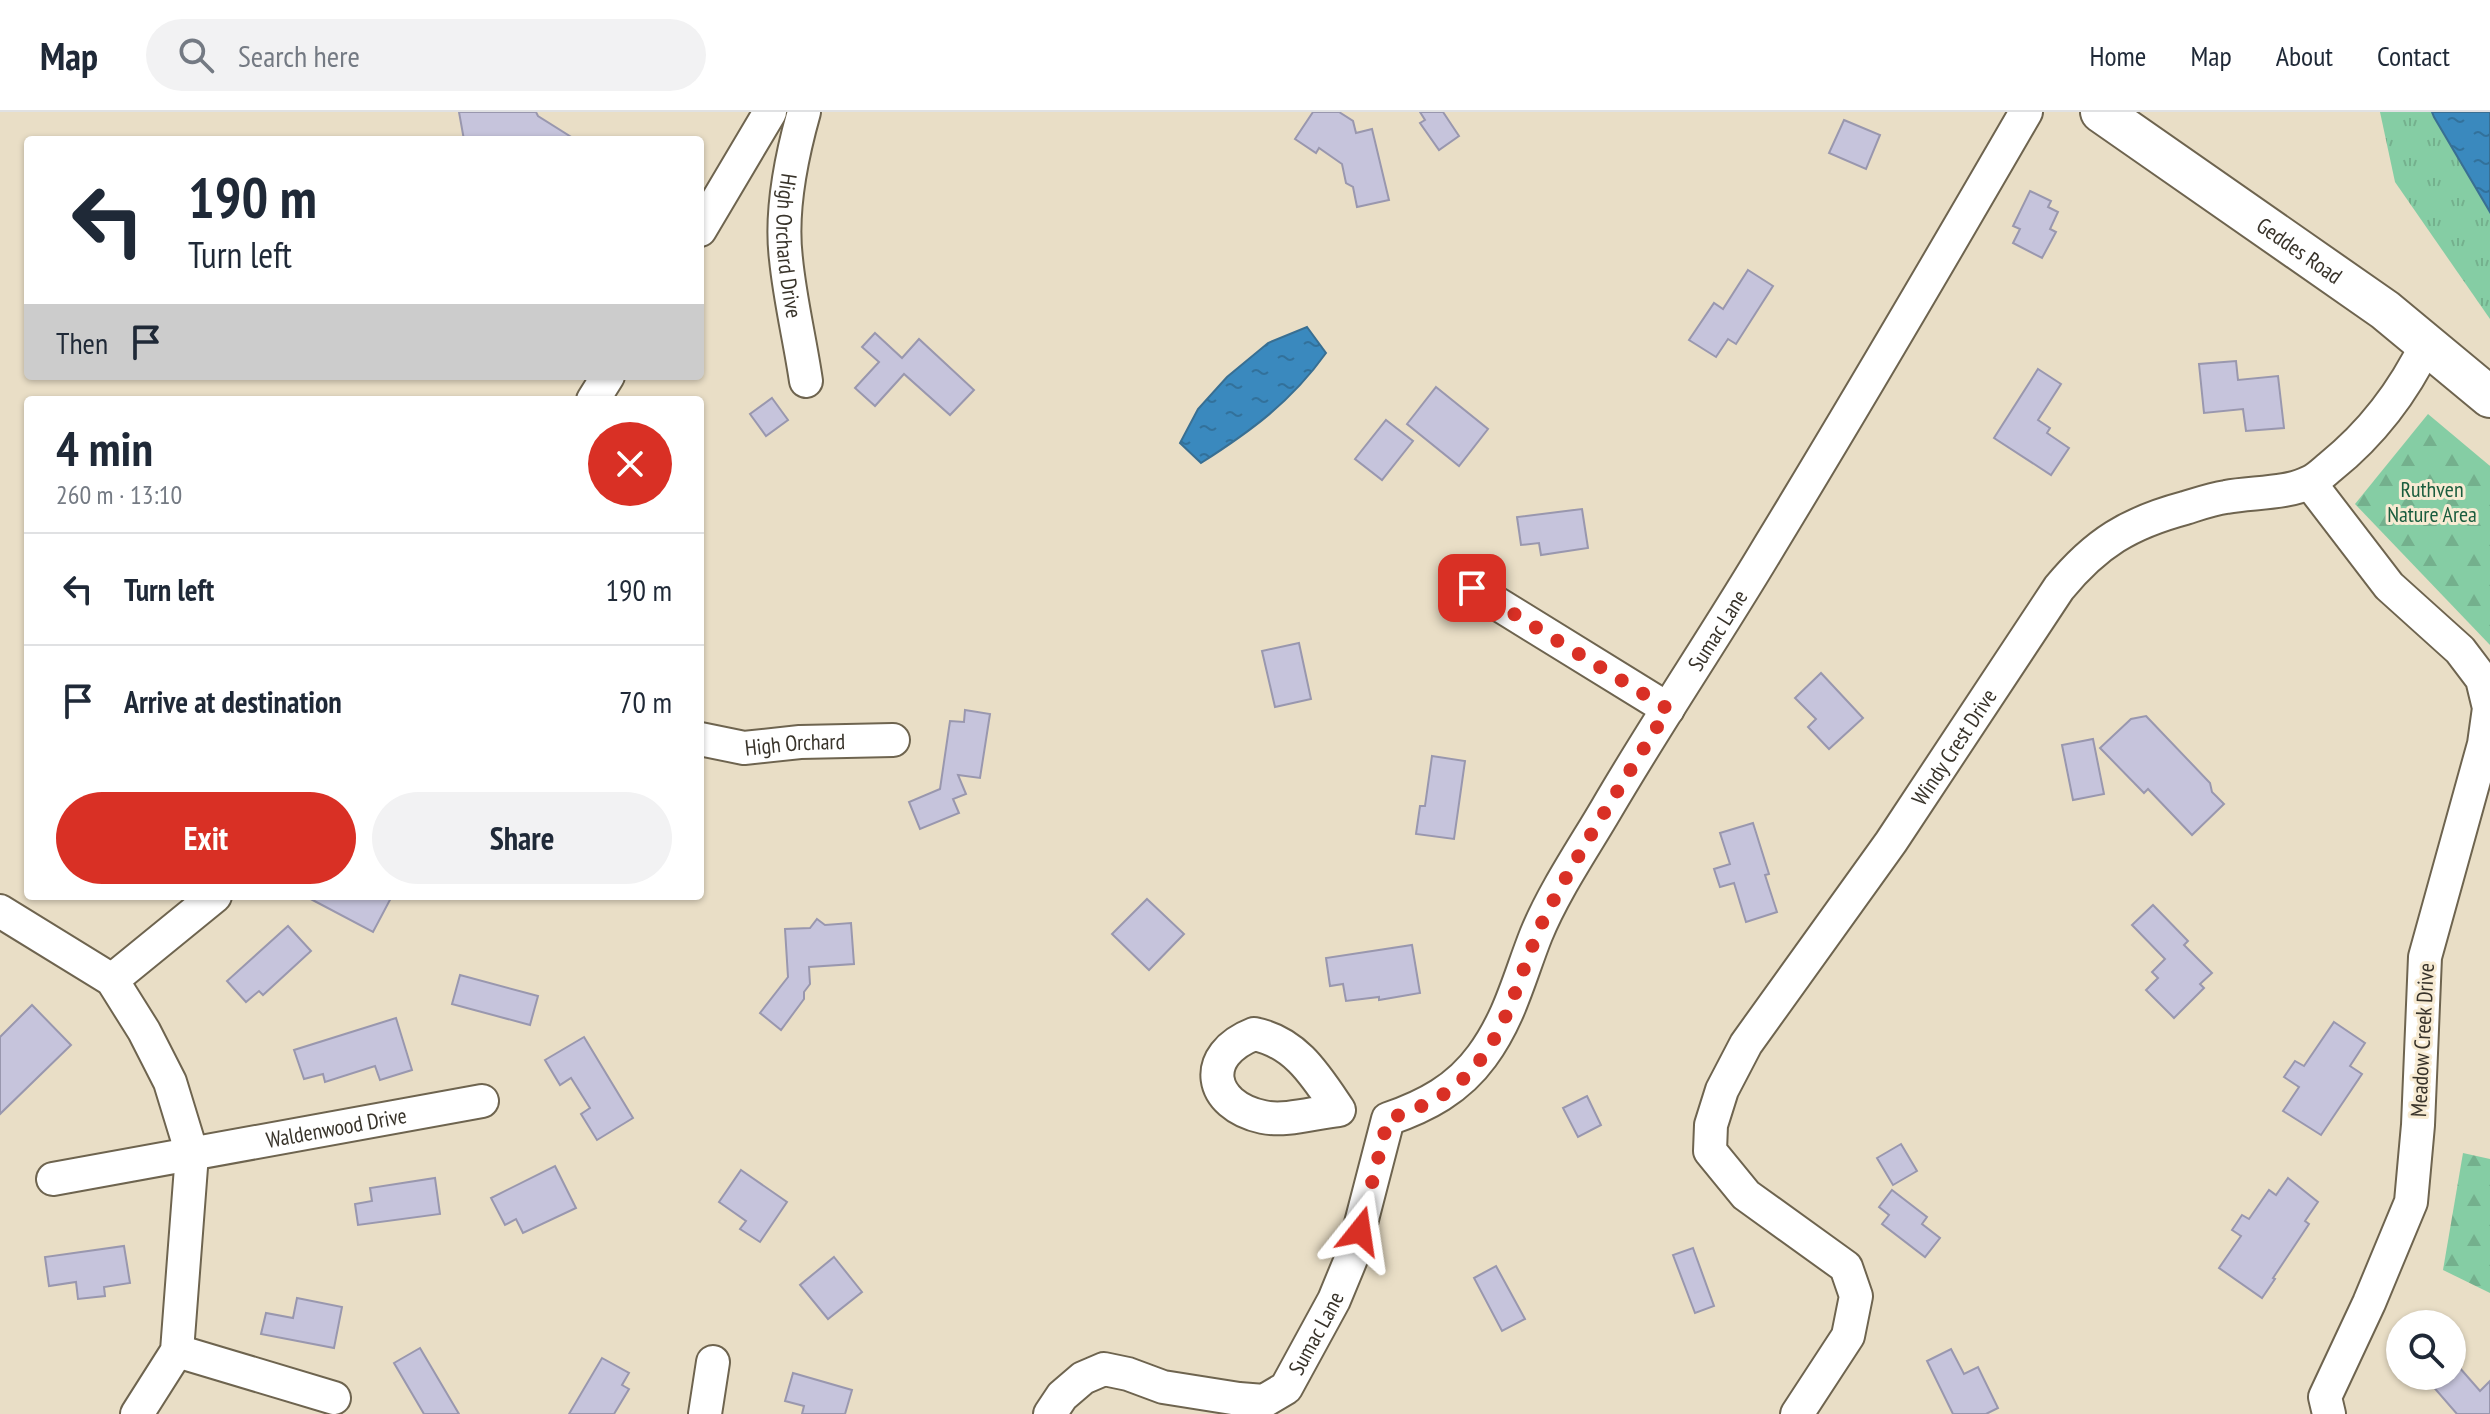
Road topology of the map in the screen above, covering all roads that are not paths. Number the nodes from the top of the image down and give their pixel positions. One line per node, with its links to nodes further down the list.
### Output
1 (770, 112): 5 (street)
2 (804, 112): 7 (street, High Orchard Drive)
3 (2026, 112): 11 (street, Sumac Lane)
4 (2101, 112): 6 (main road, Geddes Road)
5 (704, 223)
6 (2427, 343): 8 (main road, Geddes Road); 9 (street, Windy Crest Drive)
7 (806, 381)
8 (2490, 397)
9 (2310, 483): 28 (street, Windy Crest Drive); 29 (street, Meadow Creek Drive)
10 (1472, 588): 11 (street)
11 (1668, 709): 19 (street, Sumac Lane)
12 (704, 740): 13 (street, High Orchard)
13 (893, 740)
14 (210, 900): 16 (street)
15 (0, 911): 16 (street)
16 (112, 980): 20 (street)
17 (482, 1101): 20 (street, Waldenwood Drive)
18 (1339, 1110): 19 (street)
19 (1388, 1119): 27 (street, Sumac Lane)
20 (192, 1154): 21 (street, Waldenwood Drive); 22 (street)
21 (53, 1179)
22 (177, 1351): 24 (street); 25 (street)
23 (713, 1362): 26 (street)
24 (334, 1398)
25 (137, 1414)
26 (705, 1414)
27 (1050, 1414)
28 (1797, 1414)
29 (2329, 1414)

